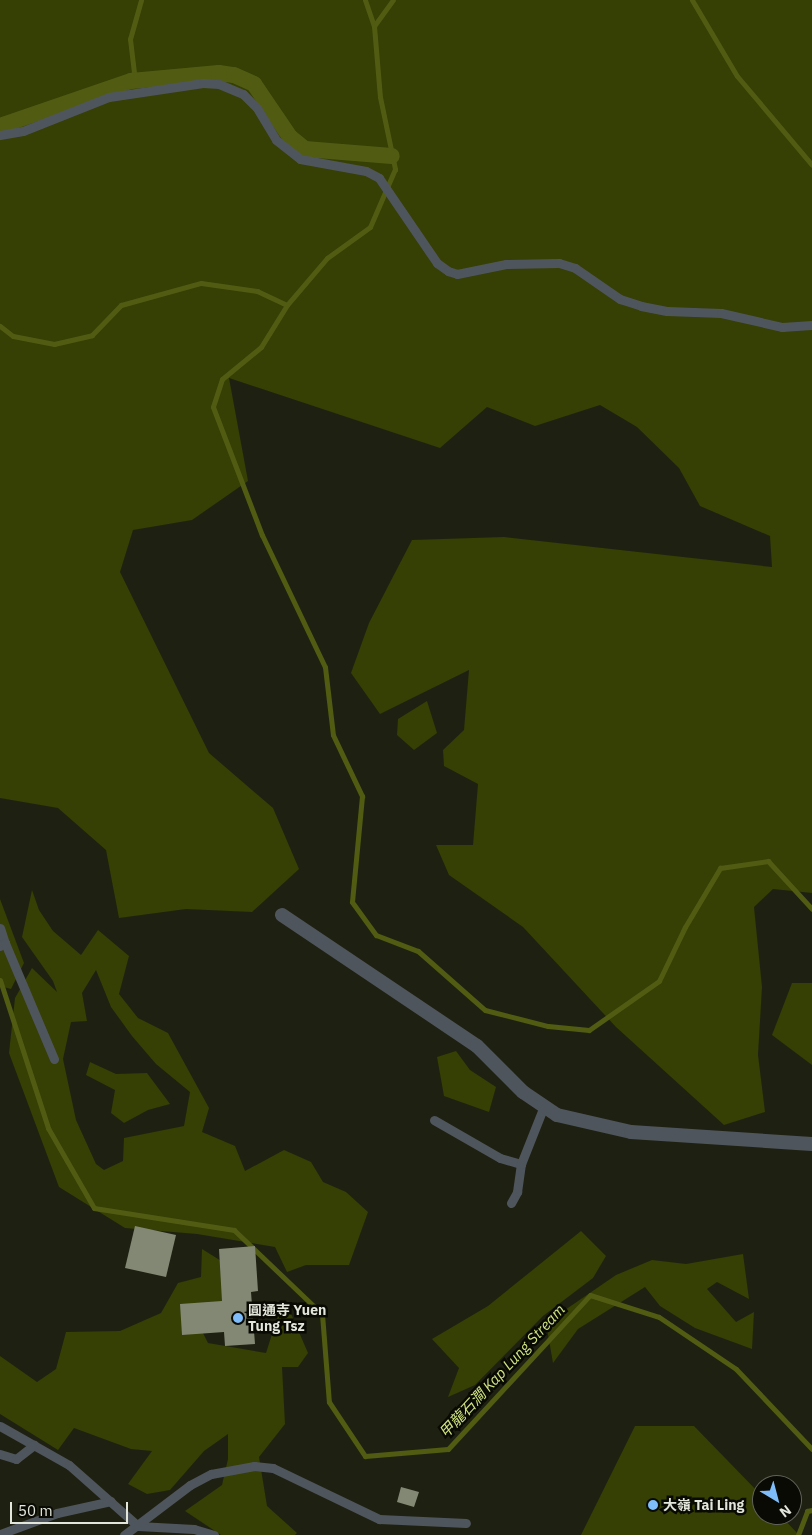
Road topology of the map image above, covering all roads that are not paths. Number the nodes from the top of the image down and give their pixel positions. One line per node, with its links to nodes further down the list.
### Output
1 (0, 135): 2 (lane)
2 (812, 326)
3 (282, 915): 7 (street)
4 (0, 928): 5 (lane)
5 (2, 945): 6 (lane)
6 (54, 1059)
7 (544, 1106): 9 (street); 10 (lane)
8 (434, 1120): 10 (lane)
9 (812, 1144)
10 (520, 1164): 11 (lane)
11 (511, 1203)
12 (0, 1426): 13 (lane)
13 (34, 1445): 14 (lane); 15 (lane)
14 (0, 1454)
15 (111, 1501): 17 (lane); 18 (lane)
16 (466, 1523): 17 (lane)
17 (138, 1526): 19 (lane); 20 (lane)
18 (0, 1534)
19 (124, 1535)
20 (214, 1535)

